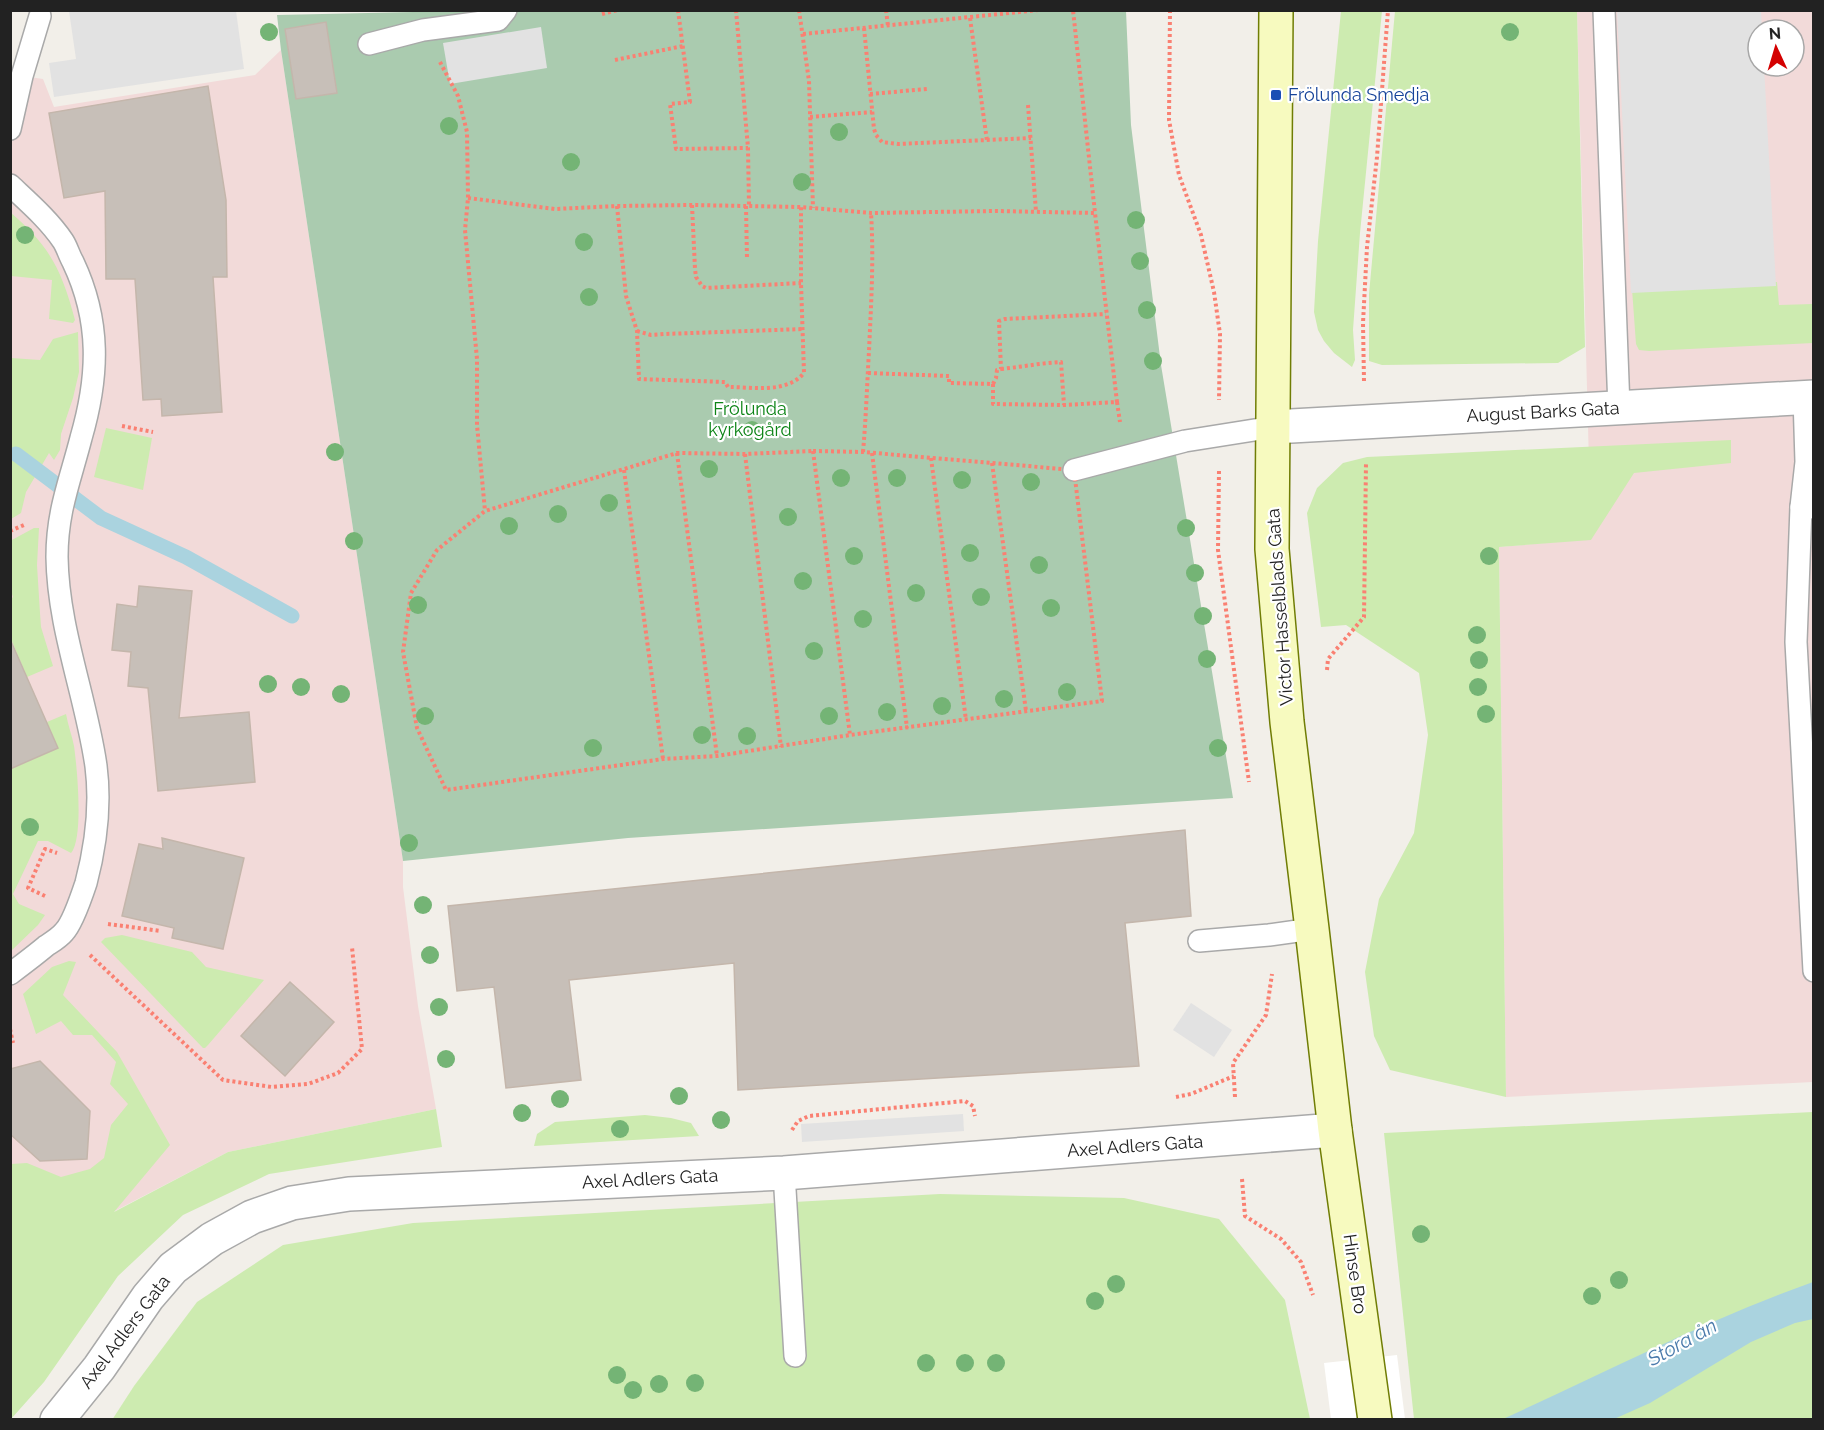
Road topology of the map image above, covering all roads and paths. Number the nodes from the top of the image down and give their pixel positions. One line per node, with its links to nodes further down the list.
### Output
1 (506, 10): 20 (lane)
2 (618, 10): 15 (path)
3 (678, 10): 23 (path)
4 (736, 10): 33 (path)
5 (799, 10): 21 (path)
6 (886, 10): 18 (path)
7 (1039, 10): 13 (path)
8 (1073, 10): 43 (path)
9 (1170, 10): 57 (path)
10 (1276, 10): 56 (street, Victor Hasselblads Gata)
11 (1388, 10): 55 (path)
12 (1604, 10): 54 (lane)
13 (1016, 12): 14 (path)
14 (987, 13): 17 (path)
15 (602, 14)
16 (40, 16): 30 (lane)
17 (970, 18): 18 (path); 32 (path)
18 (888, 26): 19 (path)
19 (864, 28): 21 (path); 26 (path)
20 (423, 30): 22 (lane); 35 (path)
21 (803, 34): 29 (path)
22 (369, 44)
23 (683, 46): 24 (path); 33 (path)
24 (615, 60)
25 (927, 89): 26 (path)
26 (870, 94): 28 (path)
27 (1028, 105): 31 (path)
28 (872, 112): 29 (path); 32 (path)
29 (810, 117): 40 (path)
30 (10, 129)
31 (1031, 138): 32 (path); 41 (path)
32 (987, 141)
33 (748, 148): 38 (path)
34 (10, 185): 78 (lane)
35 (468, 198): 37 (path); 68 (path)
36 (692, 205): 37 (path); 38 (path); 45 (path)
37 (617, 206): 48 (path)
38 (747, 206): 39 (path); 44 (path)
39 (801, 207): 40 (path); 45 (path)
40 (813, 208): 42 (path)
41 (1036, 212): 42 (path); 43 (path)
42 (871, 213): 50 (path)
43 (1095, 213): 46 (path)
44 (747, 259)
45 (801, 283): 47 (path)
46 (1106, 314): 49 (path); 53 (path)
47 (803, 329): 48 (path); 48 (path)
48 (637, 331)
49 (1001, 369): 51 (path); 53 (path)
50 (868, 373): 51 (path); 59 (path)
51 (993, 384): 53 (path)
52 (1809, 397): 54 (street, August Barks Gata); 67 (lane)
53 (1064, 405)
54 (1619, 408): 55 (street, August Barks Gata)
55 (1367, 422): 56 (street, August Barks Gata); 69 (path)
56 (1274, 427): 57 (lane); 79 (street, Victor Hasselblads Gata)
57 (1219, 436): 66 (lane); 77 (path)
58 (813, 451): 59 (path); 62 (path); 73 (path)
59 (863, 452): 61 (path)
60 (676, 453): 62 (path); 65 (path); 75 (path)
61 (872, 453): 63 (path); 72 (path)
62 (745, 454): 74 (path)
63 (931, 458): 64 (path); 71 (path)
64 (992, 463): 66 (path); 70 (path)
65 (624, 470): 68 (path); 76 (path)
66 (1074, 470): 70 (path)
67 (1807, 507): 84 (lane)
68 (485, 511): 76 (path)
69 (1327, 674)
70 (1026, 711): 71 (path)
71 (966, 720): 72 (path)
72 (908, 728): 73 (path)
73 (850, 735): 74 (path)
74 (781, 747): 75 (path)
75 (717, 756): 76 (path)
76 (663, 759)
77 (1249, 783)
78 (68, 925): 80 (path); 83 (path); 85 (lane)
79 (1311, 928): 81 (lane); 88 (street, Victor Hasselblads Gata)
80 (161, 931)
81 (1269, 935): 82 (lane); 89 (path)
82 (1199, 941)
83 (352, 947)
84 (1814, 971)
85 (10, 974)
86 (10, 1029): 87 (path)
87 (13, 1043)
88 (1335, 1130): 89 (street, Axel Adlers Gata); 94 (street, Hinse Bro)
89 (1239, 1138): 90 (street, Axel Adlers Gata); 91 (path)
90 (784, 1173): 92 (lane); 93 (street, Axel Adlers Gata)
91 (1317, 1304)
92 (795, 1356)
93 (57, 1419)
94 (1375, 1419)

